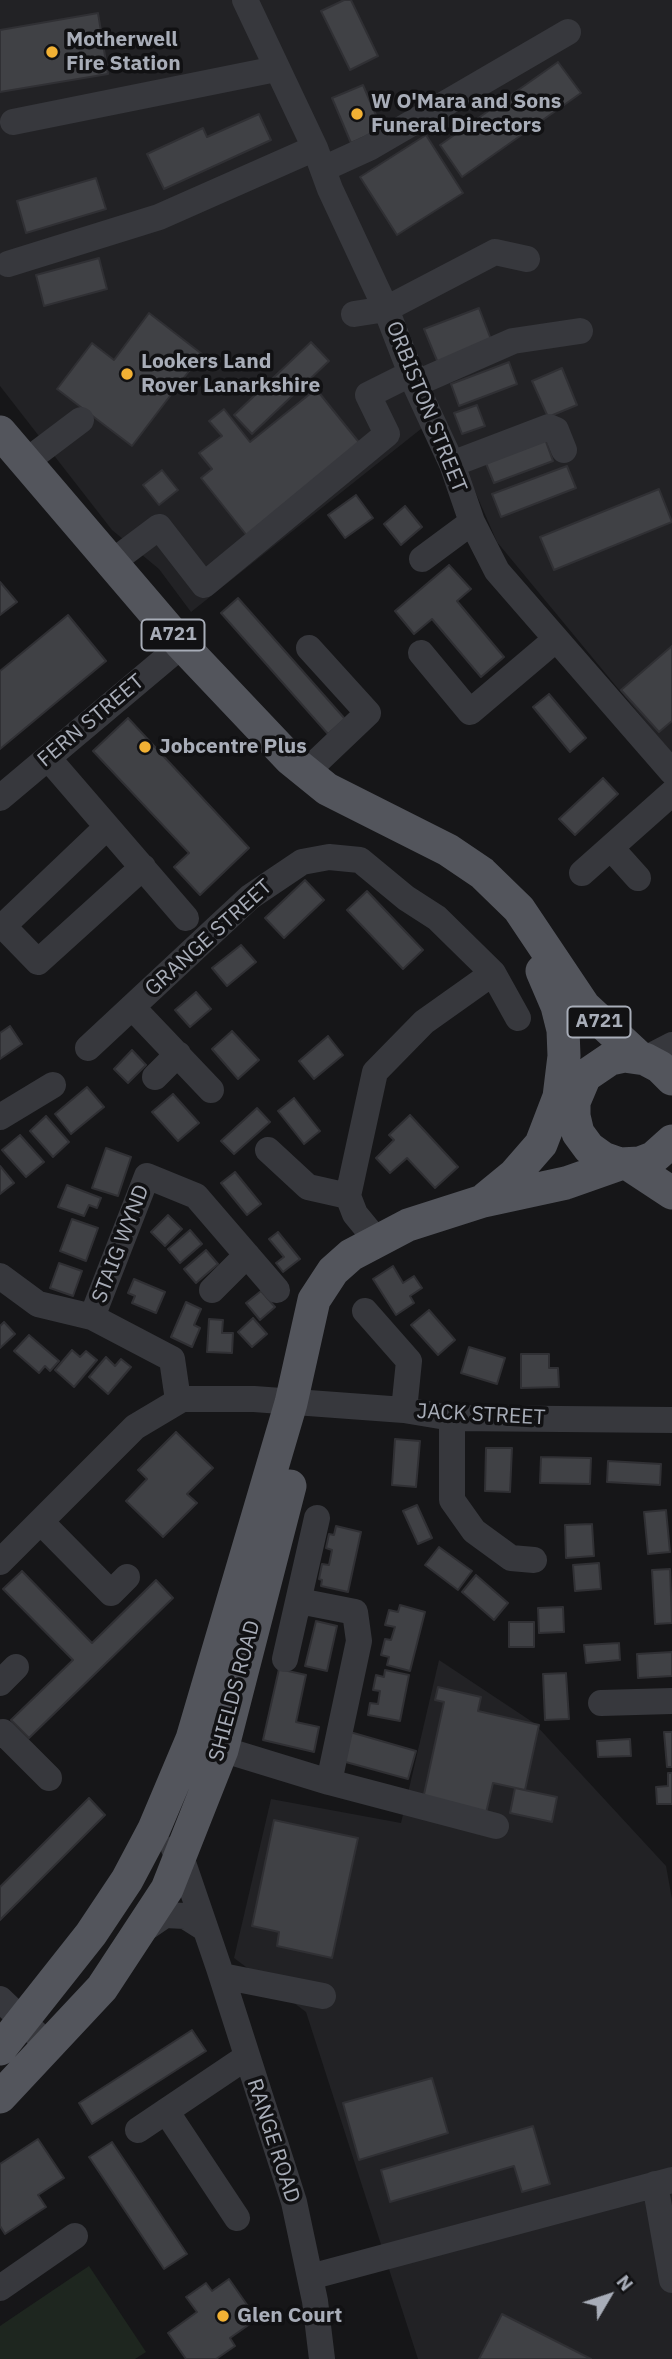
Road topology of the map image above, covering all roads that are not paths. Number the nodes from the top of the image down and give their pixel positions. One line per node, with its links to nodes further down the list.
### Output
1 (245, 0): 3 (street, ORBISTON STREET)
2 (568, 32): 5 (street)
3 (276, 69): 4 (street); 5 (street, ORBISTON STREET)
4 (13, 122)
5 (319, 158): 7 (street); 8 (street, ORBISTON STREET)
6 (527, 259): 8 (street)
7 (8, 264)
8 (386, 309): 9 (street); 11 (street, ORBISTON STREET)
9 (354, 314)
10 (580, 331): 11 (street)
11 (413, 379): 16 (street, ORBISTON STREET); 19 (street)
12 (81, 420): 15 (street)
13 (0, 432): 15 (main road, A721)
14 (564, 450): 16 (street)
15 (24, 463): 19 (main road, A721)
16 (452, 464): 17 (street, ORBISTON STREET)
17 (472, 522): 18 (street); 20 (street, ORBISTON STREET)
18 (422, 559)
19 (111, 563): 21 (main road, A721)
20 (555, 640): 23 (street); 26 (street, ORBISTON STREET)
21 (182, 645): 24 (street, FERN STREET); 25 (main road, A721)
22 (309, 648): 25 (street)
23 (421, 653)
24 (48, 758): 28 (street, FERN STREET); 29 (street)
25 (306, 772): 34 (main road, A721)
26 (672, 772)
27 (672, 793): 30 (street)
28 (0, 797)
29 (107, 827): 31 (street); 31 (street)
30 (611, 848): 32 (street); 33 (street)
31 (143, 867): 35 (street)
32 (582, 873)
33 (638, 878)
34 (501, 891): 37 (main road, A721); 56 (main road)
35 (186, 918)
36 (493, 973): 38 (street, GRANGE STREET); 39 (street, GRANGE STREET); 55 (street)
37 (565, 981): 42 (main road, A721); 43 (main road, A721)
38 (132, 1007): 40 (street, GRANGE STREET); 41 (street, GRANGE STREET)
39 (517, 1018)
40 (88, 1048)
41 (178, 1054): 44 (street); 47 (street, GRANGE STREET)
42 (652, 1054): 43 (main road); 45 (main road)
43 (585, 1076): 48 (main road)
44 (155, 1077)
45 (672, 1079)
46 (53, 1085): 49 (street)
47 (211, 1090)
48 (574, 1116): 52 (main road); 53 (main road)
49 (0, 1117)
50 (672, 1141): 52 (main road, SHIELDS ROAD)
51 (268, 1150): 55 (street)
52 (624, 1164): 53 (main road, SHIELDS ROAD); 54 (main road)
53 (515, 1193): 56 (main road, SHIELDS ROAD)
54 (672, 1193)
55 (348, 1196): 57 (street)
56 (483, 1201): 57 (main road, SHIELDS ROAD)
57 (378, 1242): 65 (main road, SHIELDS ROAD)
58 (247, 1255): 60 (street); 61 (street, STAIG WYND); 63 (street, STAIG WYND)
59 (4, 1284): 63 (street)
60 (212, 1290)
61 (277, 1290)
62 (365, 1311): 66 (street)
63 (92, 1317): 64 (street)
64 (178, 1400): 65 (street, JACK STREET); 70 (street)
65 (302, 1404): 66 (street, JACK STREET); 79 (main road, SHIELDS ROAD)
66 (404, 1410): 67 (street, JACK STREET)
67 (452, 1418): 68 (street, JACK STREET); 71 (street)
68 (672, 1420)
69 (317, 1518): 74 (street)
70 (41, 1522): 72 (street); 73 (street)
71 (534, 1560)
72 (0, 1562)
73 (127, 1577)
74 (299, 1601): 75 (street); 81 (street)
75 (285, 1659)
76 (672, 1701): 77 (street)
77 (601, 1703)
78 (0, 1735): 80 (street)
79 (207, 1745): 81 (street); 83 (main road, SHIELDS ROAD); 84 (main road, SHIELDS ROAD)
80 (49, 1777)
81 (329, 1782): 82 (street)
82 (496, 1826)
83 (154, 1829): 84 (street, RANGE ROAD); 90 (main road, SHIELDS ROAD)
84 (181, 1857): 85 (street, RANGE ROAD); 86 (main road, SHIELDS ROAD)
85 (204, 1928): 86 (street); 87 (street, RANGE ROAD)
86 (144, 1930): 91 (main road, SHIELDS ROAD)
87 (222, 1976): 88 (street); 93 (street, RANGE ROAD)
88 (323, 1996)
89 (0, 1999): 90 (street)
90 (23, 2023): 91 (street); 92 (main road, SHIELDS ROAD)
91 (49, 2046): 94 (main road, SHIELDS ROAD)
92 (0, 2049)
93 (245, 2058): 95 (street); 100 (street, RANGE ROAD)
94 (0, 2097)
95 (166, 2111): 96 (street); 98 (street)
96 (138, 2130)
97 (664, 2182): 100 (street); 101 (street)
98 (237, 2218)
99 (75, 2236): 102 (street)
100 (310, 2277): 103 (street, RANGE ROAD)
101 (672, 2280)
102 (0, 2288)
103 (321, 2359)

